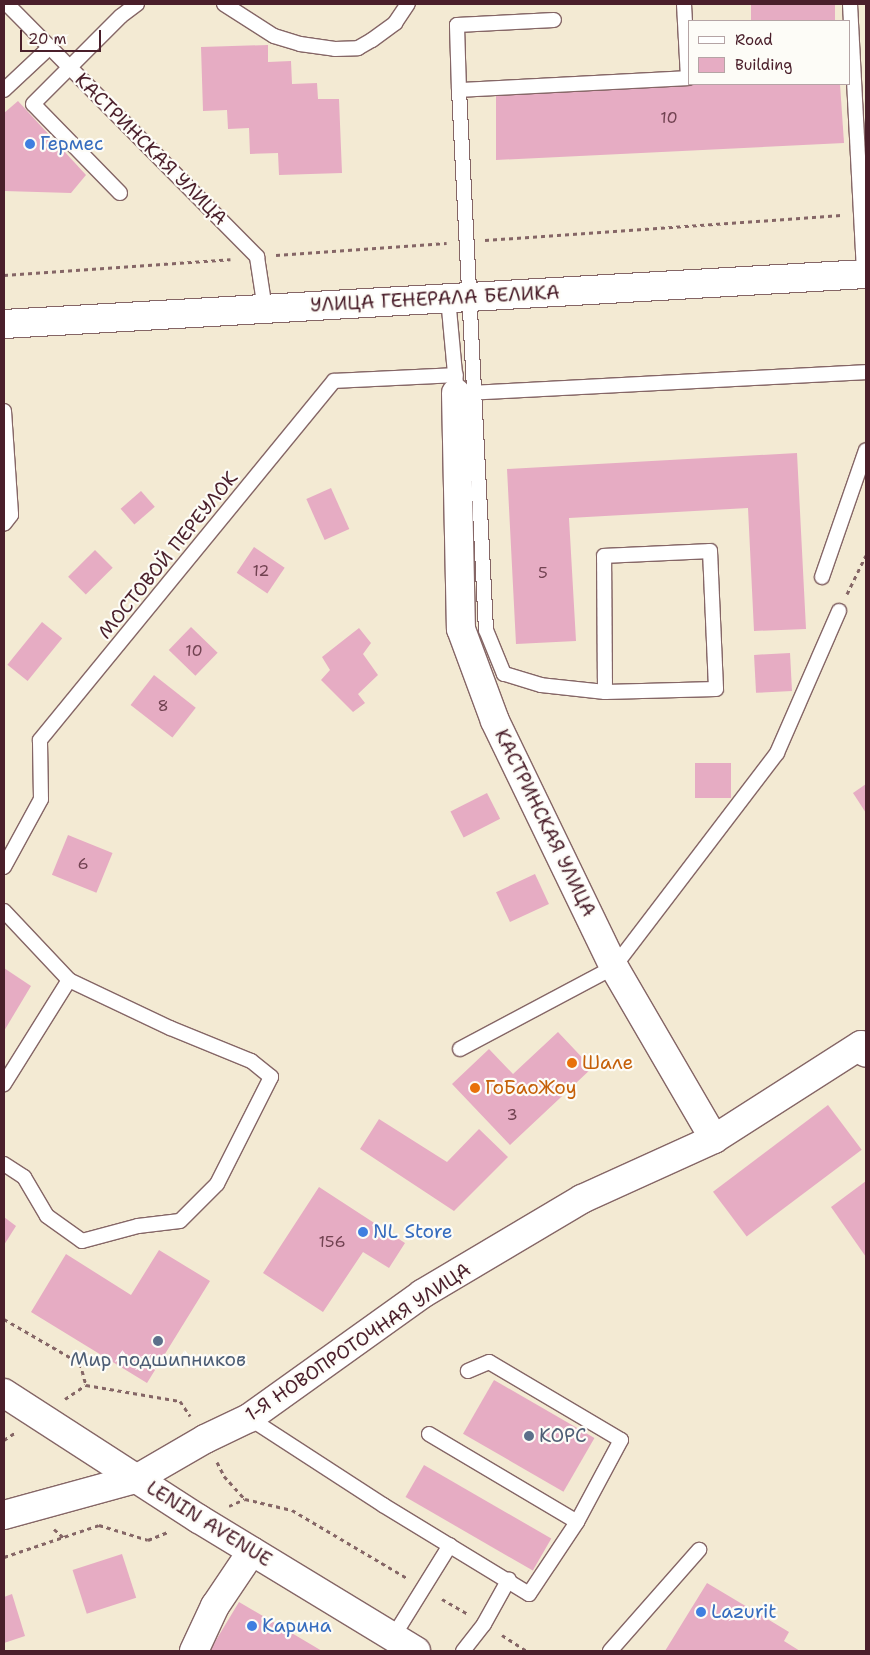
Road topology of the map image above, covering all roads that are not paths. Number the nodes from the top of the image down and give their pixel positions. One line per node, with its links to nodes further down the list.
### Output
1 (7, 4): 8 (lane, КАСТРИНСКАЯ УЛИЦА)
2 (138, 4): 9 (lane)
3 (224, 4): 4 (lane)
4 (408, 4)
5 (684, 4): 11 (lane)
6 (850, 4): 13 (lane)
7 (554, 20): 11 (lane)
8 (50, 47): 9 (lane, КАСТРИНСКАЯ УЛИЦА); 10 (lane)
9 (71, 68): 12 (lane); 15 (lane, КАСТРИНСКАЯ УЛИЦА)
10 (4, 90)
11 (459, 90): 14 (lane)
12 (120, 193)
13 (865, 274): 14 (street, УЛИЦА ГЕНЕРАЛА БЕЛИКА)
14 (459, 298): 15 (street, УЛИЦА ГЕНЕРАЛА БЕЛИКА); 18 (lane); 18 (lane, КАСТРИНСКАЯ УЛИЦА)
15 (265, 309): 16 (street, УЛИЦА ГЕНЕРАЛА БЕЛИКА)
16 (4, 324)
17 (866, 372): 18 (lane, МОСТОВОЙ ПЕРЕУЛОК)
18 (463, 387): 24 (lane); 25 (lane, МОСТОВОЙ ПЕРЕУЛОК); 27 (street, КАСТРИНСКАЯ УЛИЦА)
19 (4, 411): 21 (lane)
20 (866, 450): 22 (lane)
21 (4, 524)
22 (822, 577)
23 (839, 611): 27 (lane)
24 (605, 692): 24 (lane)
25 (4, 867)
26 (4, 911): 28 (lane)
27 (614, 967): 30 (lane); 32 (street, КАСТРИНСКАЯ УЛИЦА)
28 (70, 980): 31 (lane); 33 (lane)
29 (865, 1048): 32 (street)
30 (460, 1049)
31 (4, 1084)
32 (714, 1140): 36 (street, 1-Я НОВОПРОТОЧНАЯ УЛИЦА)
33 (4, 1164)
34 (468, 1372): 40 (lane)
35 (4, 1393): 38 (street, LENIN AVENUE)
36 (249, 1418): 38 (street, 1-Я НОВОПРОТОЧНАЯ УЛИЦА); 41 (lane)
37 (429, 1434): 40 (lane)
38 (136, 1479): 39 (street, 1-Я НОВОПРОТОЧНАЯ УЛИЦА); 43 (street, LENIN AVENUE)
39 (4, 1515)
40 (577, 1522): 44 (lane)
41 (450, 1545): 44 (lane); 45 (lane)
42 (700, 1550): 49 (lane)
43 (252, 1551): 45 (street, LENIN AVENUE); 46 (street)
44 (509, 1579): 48 (lane)
45 (393, 1637): 47 (street, LENIN AVENUE)
46 (194, 1651)
47 (416, 1651)
48 (464, 1651)
49 (610, 1651)

